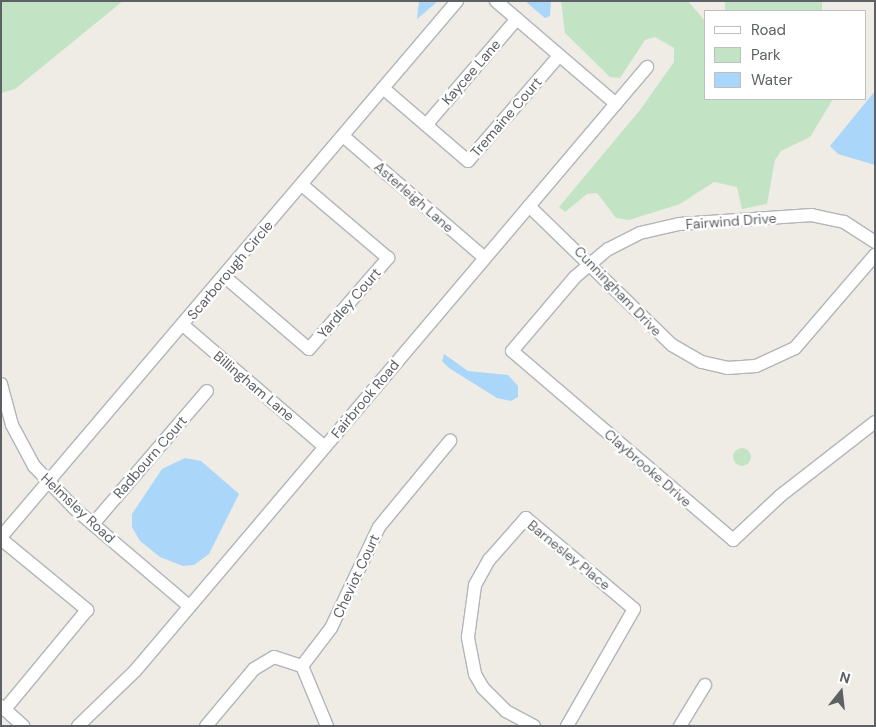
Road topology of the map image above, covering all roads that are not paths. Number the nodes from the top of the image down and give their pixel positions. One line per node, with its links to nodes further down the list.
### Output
1 (457, 1): 6 (street, Scarborough Circle)
2 (496, 1): 3 (street)
3 (517, 19): 4 (street); 8 (street, Kaycee Lane)
4 (559, 56): 7 (street); 8 (street, Tremaine Court)
5 (647, 67): 7 (street, Fairbrook Road)
6 (383, 88): 8 (street, Tremaine Court); 9 (street, Scarborough Circle)
7 (616, 104): 11 (street, Fairbrook Road)
8 (426, 125)
9 (343, 136): 10 (street, Scarborough Circle); 14 (street, Asterleigh Lane)
10 (302, 185): 16 (street, Scarborough Circle); 16 (street, Yardley Court)
11 (529, 206): 14 (street, Fairbrook Road); 15 (street, Cunningham Drive)
12 (875, 242): 15 (street, Fairwind Drive)
13 (875, 255): 15 (street, Cunningham Drive)
14 (485, 258): 23 (street, Fairbrook Road)
15 (590, 264): 21 (street, Claybrooke Drive)
16 (224, 276): 17 (street, Scarborough Circle)
17 (182, 325): 23 (street, Billingham Lane); 24 (street, Scarborough Circle)
18 (1, 384): 20 (street, Helmsley Road)
19 (207, 391): 25 (street, Radbourn Court)
20 (3, 401): 24 (street, Helmsley Road)
21 (875, 422)
22 (450, 441): 28 (street, Cheviot Court)
23 (325, 446): 27 (street, Fairbrook Road)
24 (48, 482): 25 (street, Helmsley Road); 26 (street, Scarborough Circle)
25 (93, 524): 27 (street, Helmsley Road)
26 (1, 538): 30 (street)
27 (189, 606): 32 (street, Fairbrook Road)
28 (302, 666): 33 (street); 34 (street)
29 (705, 685): 37 (street)
30 (3, 708): 31 (street)
31 (23, 726)
32 (78, 726)
33 (206, 726)
34 (328, 726)
35 (534, 726): 36 (street, Barnesley Place)
36 (567, 726)
37 (680, 726)

